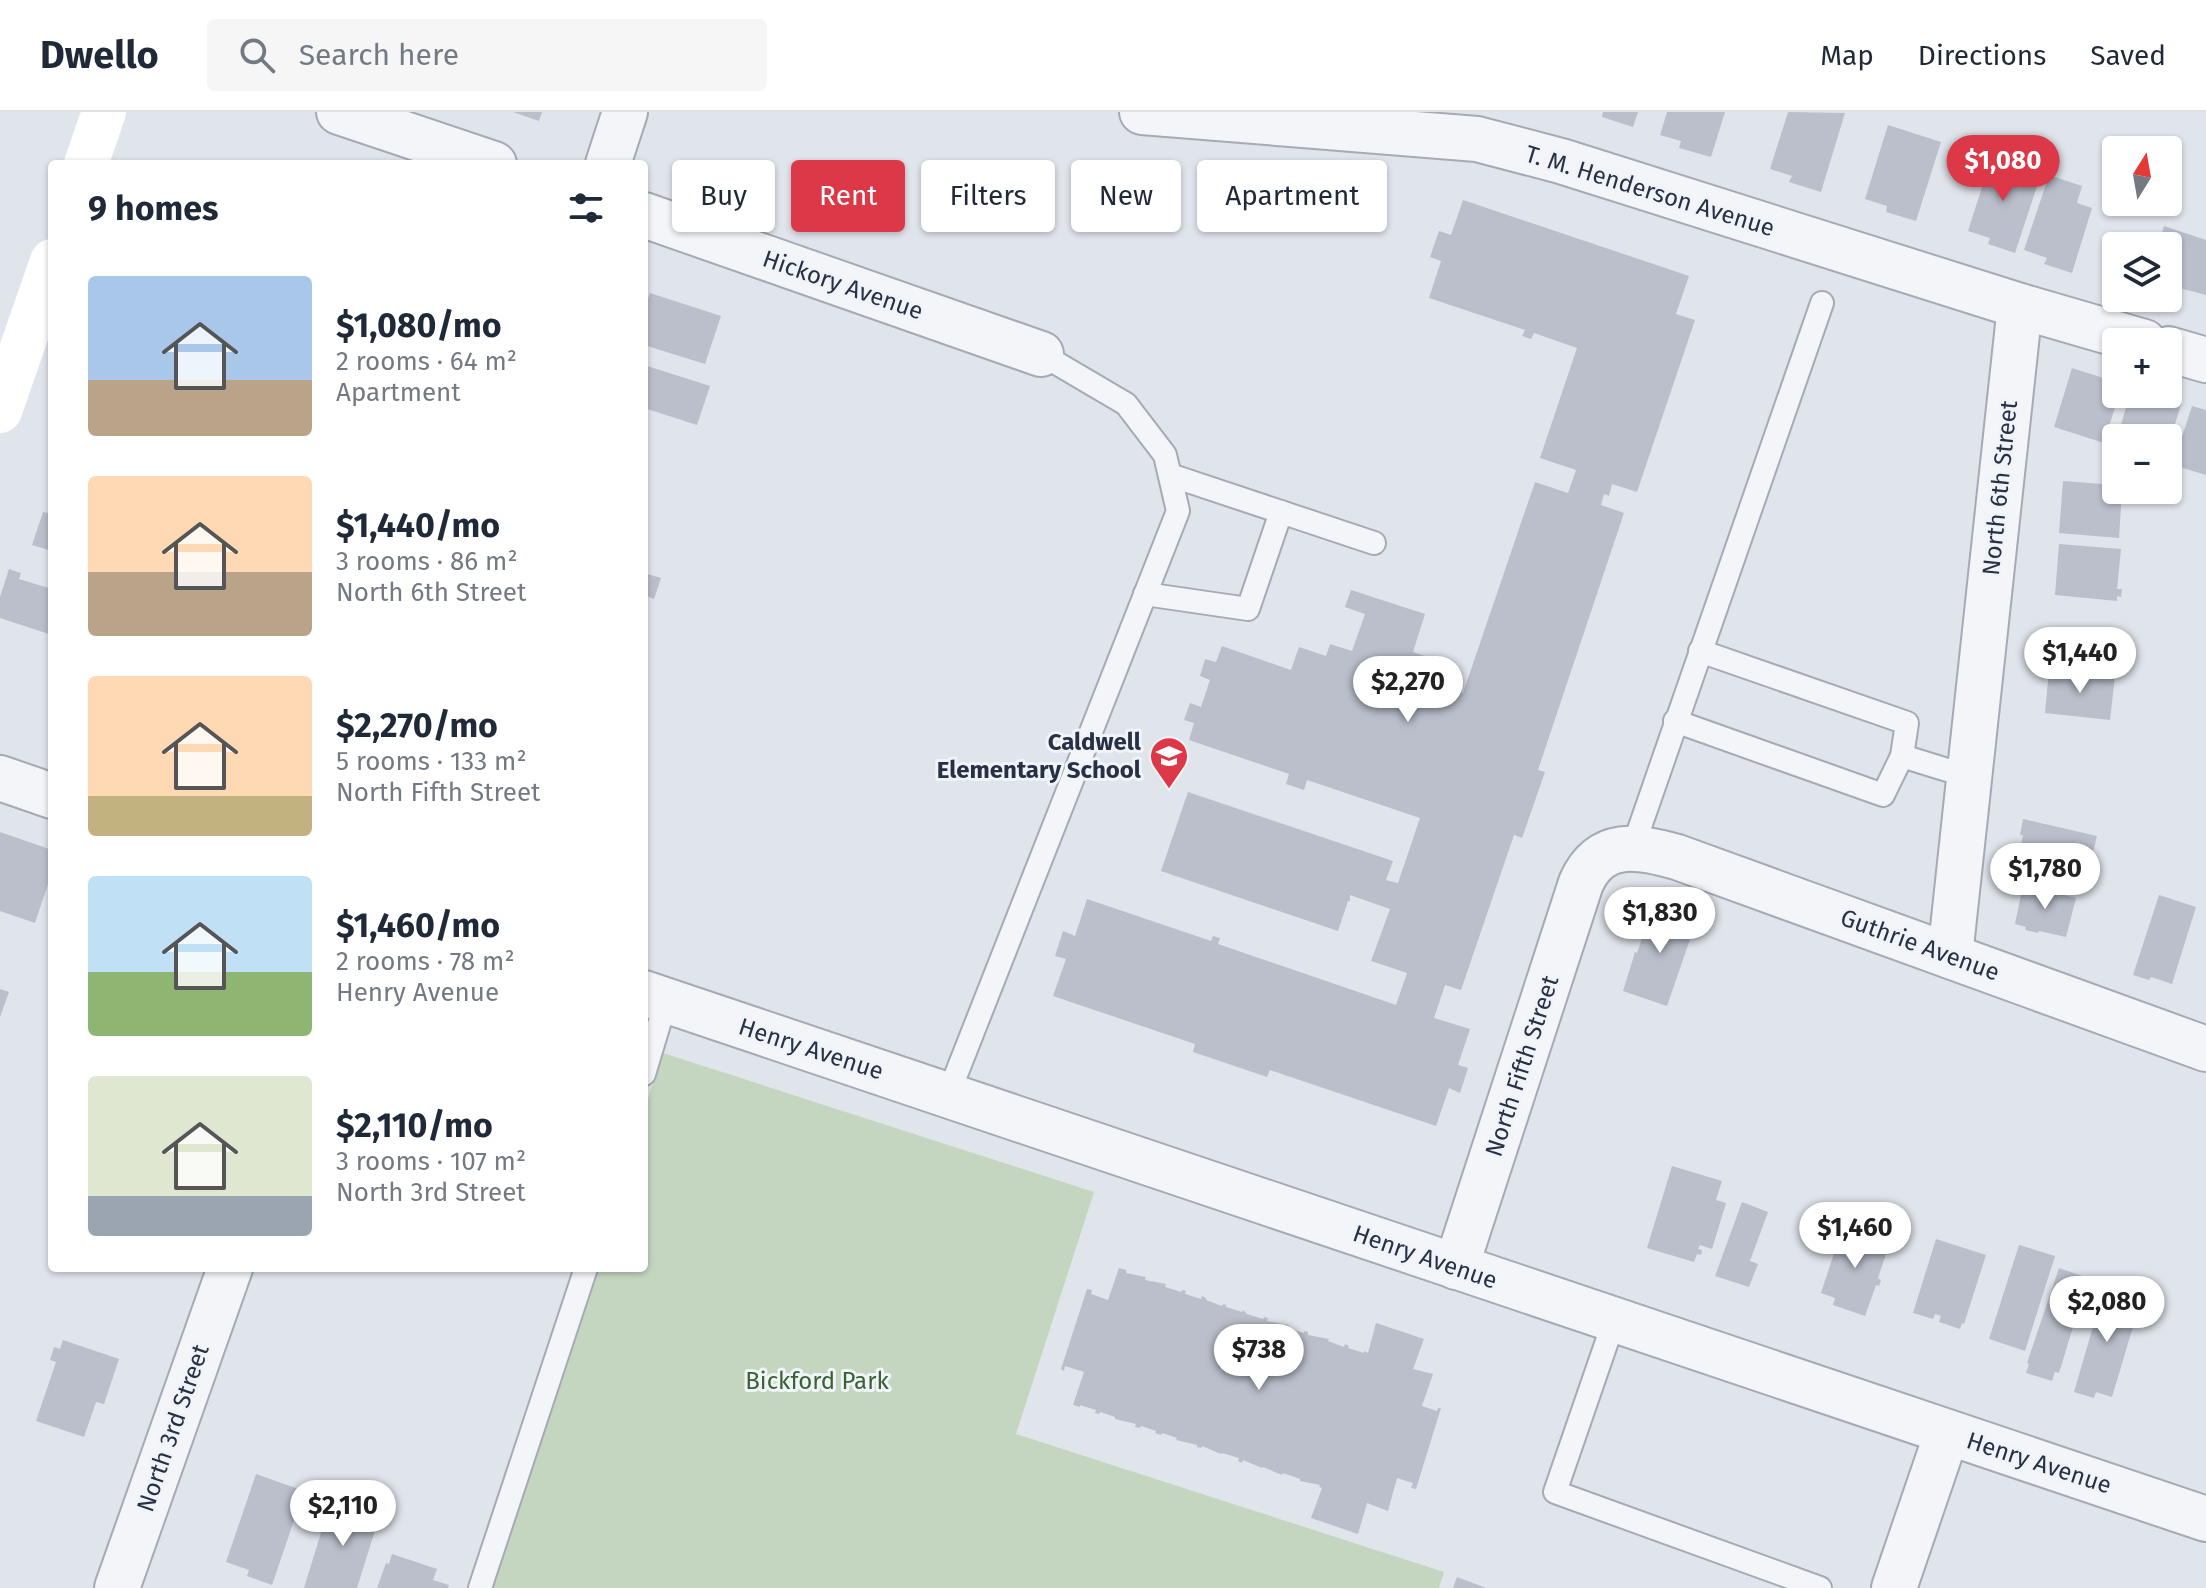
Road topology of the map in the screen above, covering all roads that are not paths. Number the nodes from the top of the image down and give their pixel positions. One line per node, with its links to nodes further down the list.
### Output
1 (104, 112): 6 (main road)
2 (339, 112): 7 (street)
3 (625, 112): 8 (street)
4 (1142, 112): 5 (street, T. M. Henderson Avenue)
5 (1448, 124): 12 (street, T. M. Henderson Avenue)
6 (87, 160)
7 (482, 160)
8 (609, 160)
9 (648, 216): 15 (street, Hickory Avenue)
10 (48, 273): 17 (main road)
11 (1822, 303): 22 (lane)
12 (2020, 306): 13 (street, T. M. Henderson Avenue); 25 (street, North 6th Street)
13 (2102, 330)
14 (2182, 353): 16 (street)
15 (1041, 354): 18 (lane)
16 (2206, 360)
17 (0, 411)
18 (1170, 475): 19 (lane); 21 (lane)
19 (1281, 512): 20 (lane); 21 (lane)
20 (1374, 543)
21 (1145, 594): 33 (lane)
22 (1700, 651): 23 (lane); 24 (lane)
23 (1675, 721): 24 (lane); 28 (lane)
24 (1902, 756): 25 (lane)
25 (1970, 777): 29 (street, North 6th Street)
26 (0, 778): 27 (street)
27 (48, 795)
28 (1633, 847): 29 (street, Guthrie Avenue); 34 (street, North Fifth Street)
29 (1950, 956): 32 (street, Guthrie Avenue)
30 (655, 997): 31 (lane); 33 (street, Henry Avenue)
31 (648, 1046)
32 (2206, 1049)
33 (948, 1095): 34 (street, Henry Avenue)
34 (1456, 1267): 37 (street, Henry Avenue)
35 (229, 1272): 41 (street, North 3rd Street)
36 (585, 1272): 42 (lane)
37 (1614, 1321): 38 (street, Henry Avenue); 40 (lane)
38 (1947, 1433): 39 (street, Henry Avenue); 44 (street)
39 (2206, 1519)
40 (1772, 1580): 43 (lane)
41 (117, 1588)
42 (480, 1588)
43 (1820, 1588)
44 (1894, 1588)

